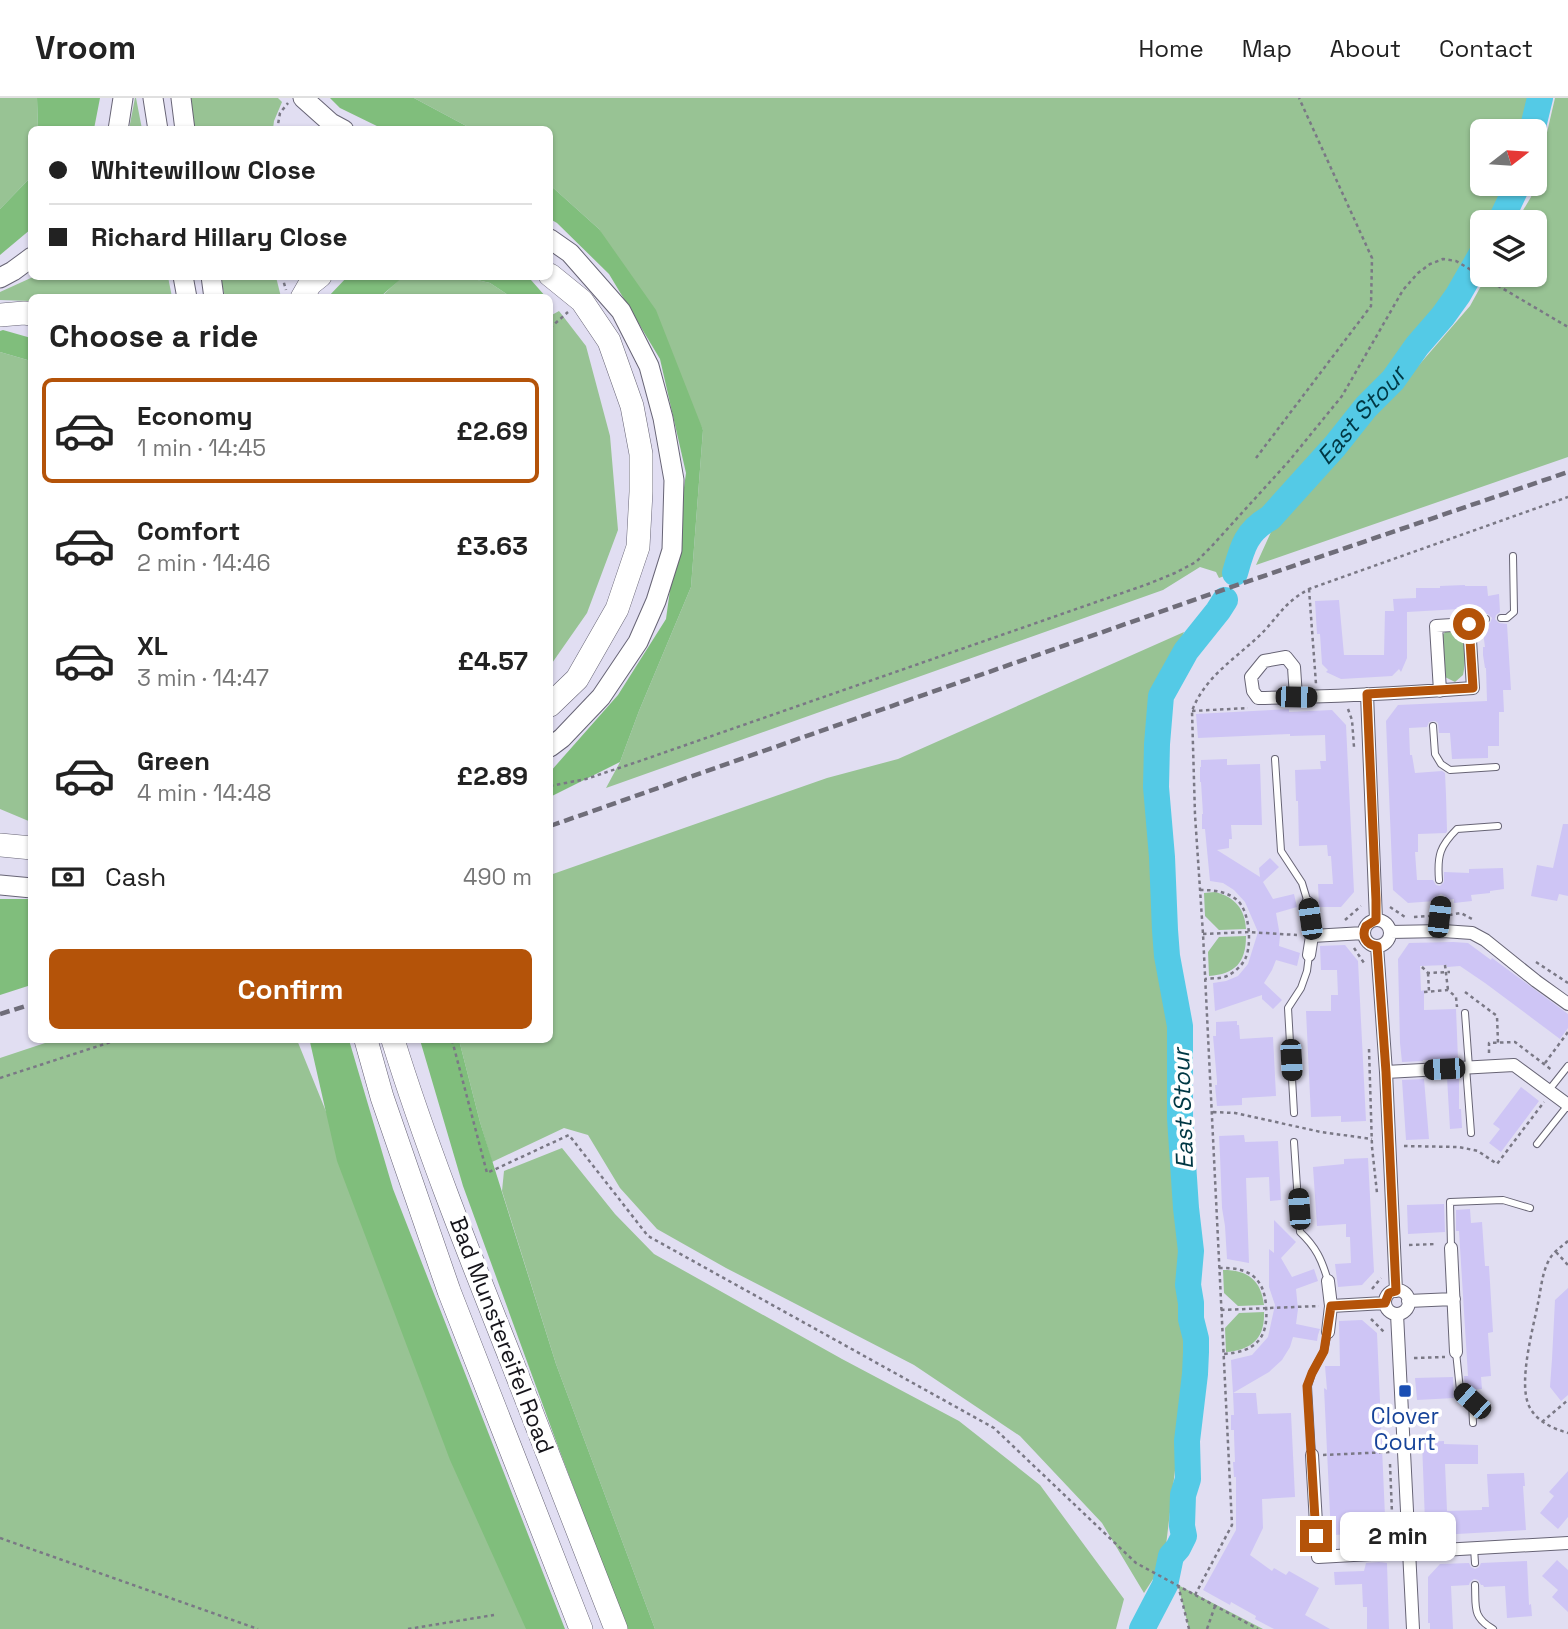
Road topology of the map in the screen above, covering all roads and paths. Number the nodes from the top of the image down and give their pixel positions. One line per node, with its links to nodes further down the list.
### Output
1 (123, 98): 7 (main road)
2 (153, 98): 8 (main road)
3 (181, 98): 9 (main road)
4 (292, 98): 10 (path)
5 (303, 98): 11 (main road)
6 (1299, 98): 23 (path)
7 (119, 126)
8 (157, 126)
9 (184, 126)
10 (278, 126)
11 (337, 126)
12 (553, 241): 37 (main road)
13 (28, 260): 15 (main road)
14 (553, 277): 18 (highway)
15 (0, 278)
16 (315, 280): 17 (highway)
17 (304, 294)
18 (582, 301): 21 (path); 34 (highway)
19 (28, 314): 20 (highway)
20 (0, 315)
21 (553, 325)
22 (1568, 327): 41 (path)
23 (1256, 458)
24 (1568, 497): 26 (path)
25 (1513, 555): 27 (lane)
26 (1309, 589): 33 (path); 48 (path)
27 (1501, 618)
28 (1486, 619): 29 (lane)
29 (1469, 624): 31 (street); 31 (street)
30 (1367, 694): 31 (street); 33 (street); 52 (street)
31 (1434, 695)
32 (1296, 697): 33 (street)
33 (1317, 698)
34 (553, 702)
35 (1343, 706): 38 (path)
36 (1433, 726): 40 (lane)
37 (553, 745)
38 (1354, 746)
39 (1275, 759): 50 (lane)
40 (1496, 767)
41 (553, 785)
42 (1498, 826): 45 (lane)
43 (0, 845): 44 (highway)
44 (28, 848)
45 (1439, 880)
46 (0, 885): 47 (main road)
47 (28, 888)
48 (1200, 890): 54 (path); 57 (path)
49 (1441, 900): 53 (lane)
50 (1308, 903): 59 (street)
51 (1364, 903): 58 (path)
52 (1376, 920): 55 (street); 56 (street)
53 (1443, 931): 55 (street); 72 (street)
54 (1248, 932): 57 (path); 59 (path); 67 (path)
55 (1390, 932): 60 (street)
56 (1364, 933): 58 (street); 60 (street)
57 (1203, 934): 67 (path)
58 (1340, 934): 59 (street); 63 (path)
59 (1312, 936): 61 (street)
60 (1377, 946): 85 (street)
61 (1309, 955): 90 (lane)
62 (1445, 965): 65 (path)
63 (1367, 967)
64 (1422, 967): 66 (path)
65 (1448, 972): 66 (path); 68 (path)
66 (1428, 973): 70 (path)
67 (1205, 979): 89 (path)
68 (1448, 990): 70 (path); 73 (path)
69 (1424, 992): 70 (path)
70 (1429, 992)
71 (1465, 992): 80 (path)
72 (1568, 1004)
73 (1457, 1007)
74 (1465, 1013): 84 (lane)
75 (1568, 1032): 82 (path)
76 (108, 1043): 86 (path)
77 (367, 1043): 140 (highway, Bad Munstereifel Road)
78 (394, 1043): 141 (highway, Bad Munstereifel Road)
79 (453, 1043): 133 (path)
80 (1498, 1043)
81 (1369, 1046): 92 (path)
82 (1544, 1064)
83 (1568, 1066): 87 (lane)
84 (1468, 1068): 85 (street); 87 (street); 91 (lane)
85 (1386, 1072): 105 (street)
86 (0, 1078)
87 (1549, 1090): 88 (street)
88 (1568, 1105): 94 (lane)
89 (1212, 1112): 92 (path); 102 (path)
90 (1294, 1113)
91 (1471, 1133)
92 (1372, 1139): 95 (path)
93 (1294, 1142): 104 (lane)
94 (1536, 1144)
95 (1377, 1198)
96 (1530, 1208): 99 (lane)
97 (1568, 1241): 100 (path)
98 (1408, 1245): 99 (path)
99 (1451, 1245): 106 (street)
100 (1556, 1251): 101 (path); 120 (path)
101 (1568, 1265)
102 (1219, 1268): 111 (path); 112 (path)
103 (1384, 1275): 109 (path)
104 (1328, 1281): 110 (street)
105 (1396, 1291): 107 (street); 108 (street)
106 (1454, 1299): 107 (street); 117 (street)
107 (1408, 1301): 113 (street)
108 (1385, 1303): 109 (street); 113 (street)
109 (1363, 1304): 110 (street); 115 (path)
110 (1331, 1306): 111 (path); 114 (street)
111 (1267, 1309): 112 (path); 116 (path)
112 (1221, 1310): 116 (path)
113 (1397, 1314): 123 (street)
114 (1328, 1332): 124 (lane)
115 (1384, 1332)
116 (1223, 1354): 135 (path)
117 (1456, 1354): 118 (path); 121 (lane)
118 (1412, 1359)
119 (1568, 1400): 120 (path)
120 (1542, 1422): 122 (path)
121 (1474, 1423)
122 (1568, 1433)
123 (1404, 1451): 124 (path); 129 (street)
124 (1312, 1455): 130 (street)
125 (1390, 1464): 130 (path)
126 (0, 1538): 138 (path)
127 (1568, 1544): 128 (street)
128 (1474, 1548): 129 (street); 131 (lane)
129 (1409, 1551): 130 (street); 145 (street)
130 (1391, 1552)
131 (1475, 1563)
132 (1182, 1580): 133 (path)
133 (1178, 1585): 135 (path); 142 (path)
134 (1475, 1585): 146 (lane)
135 (1195, 1595): 136 (path)
136 (1215, 1606): 143 (path); 144 (path)
137 (494, 1615): 139 (path)
138 (258, 1629)
139 (408, 1629)
140 (581, 1629)
141 (616, 1629)
142 (1189, 1629)
143 (1208, 1629)
144 (1258, 1629)
145 (1413, 1629)
146 (1493, 1629)

